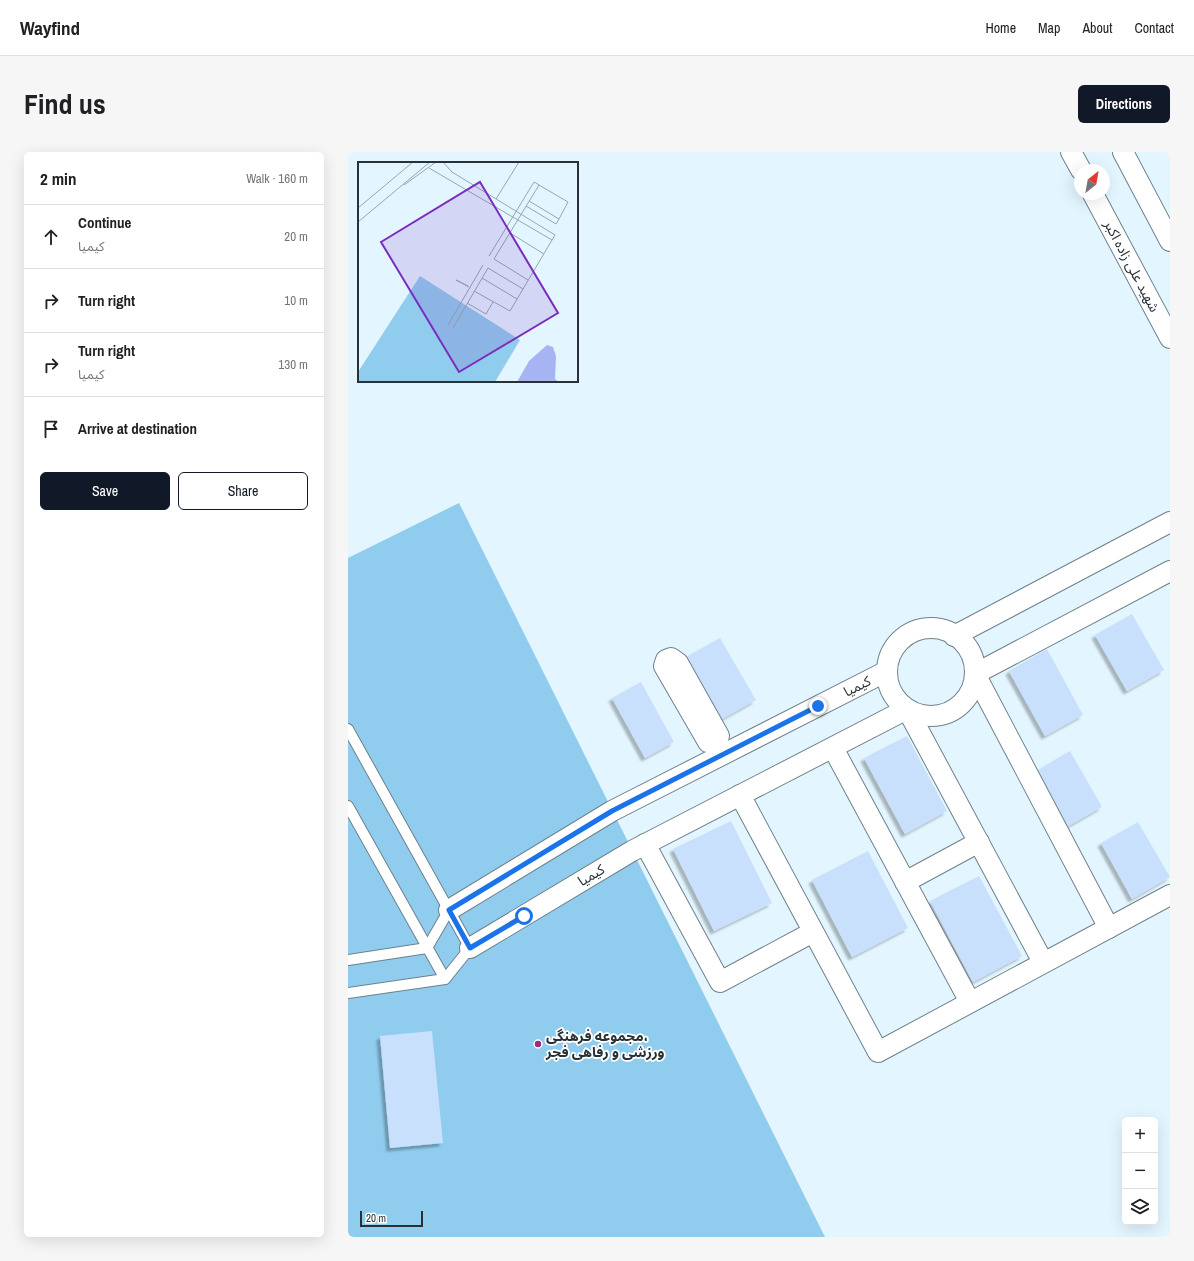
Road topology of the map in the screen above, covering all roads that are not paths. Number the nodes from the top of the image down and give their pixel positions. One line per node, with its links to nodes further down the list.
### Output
1 (1071, 152): 3 (street)
2 (1122, 152): 5 (street)
3 (1077, 164)
4 (1096, 200): 6 (street, شهید علی زاده اکبر)
5 (1170, 241)
6 (1170, 338)
7 (1170, 522): 9 (street)
8 (1168, 576): 11 (street)
9 (954, 636): 10 (street); 11 (street)
10 (887, 671): 12 (street); 21 (street, کیمیا)
11 (975, 674): 12 (street); 22 (street)
12 (907, 709): 14 (street, کیمیا); 17 (street)
13 (348, 729): 21 (lane)
14 (833, 748): 15 (street, کیمیا); 19 (street)
15 (740, 795): 18 (street, کیمیا); 23 (street)
16 (348, 806): 24 (lane)
17 (978, 842): 19 (street); 27 (street)
18 (645, 844): 23 (street); 25 (street, کیمیا)
19 (905, 882): 30 (street)
20 (1170, 895): 22 (street)
21 (449, 910): 24 (lane); 25 (lane)
22 (1109, 928): 27 (street)
23 (813, 932): 30 (street)
24 (427, 948): 26 (lane); 28 (lane)
25 (470, 948): 28 (lane)
26 (348, 960)
27 (1043, 962): 30 (street)
28 (445, 979): 29 (lane)
29 (348, 993)
30 (970, 1002)

